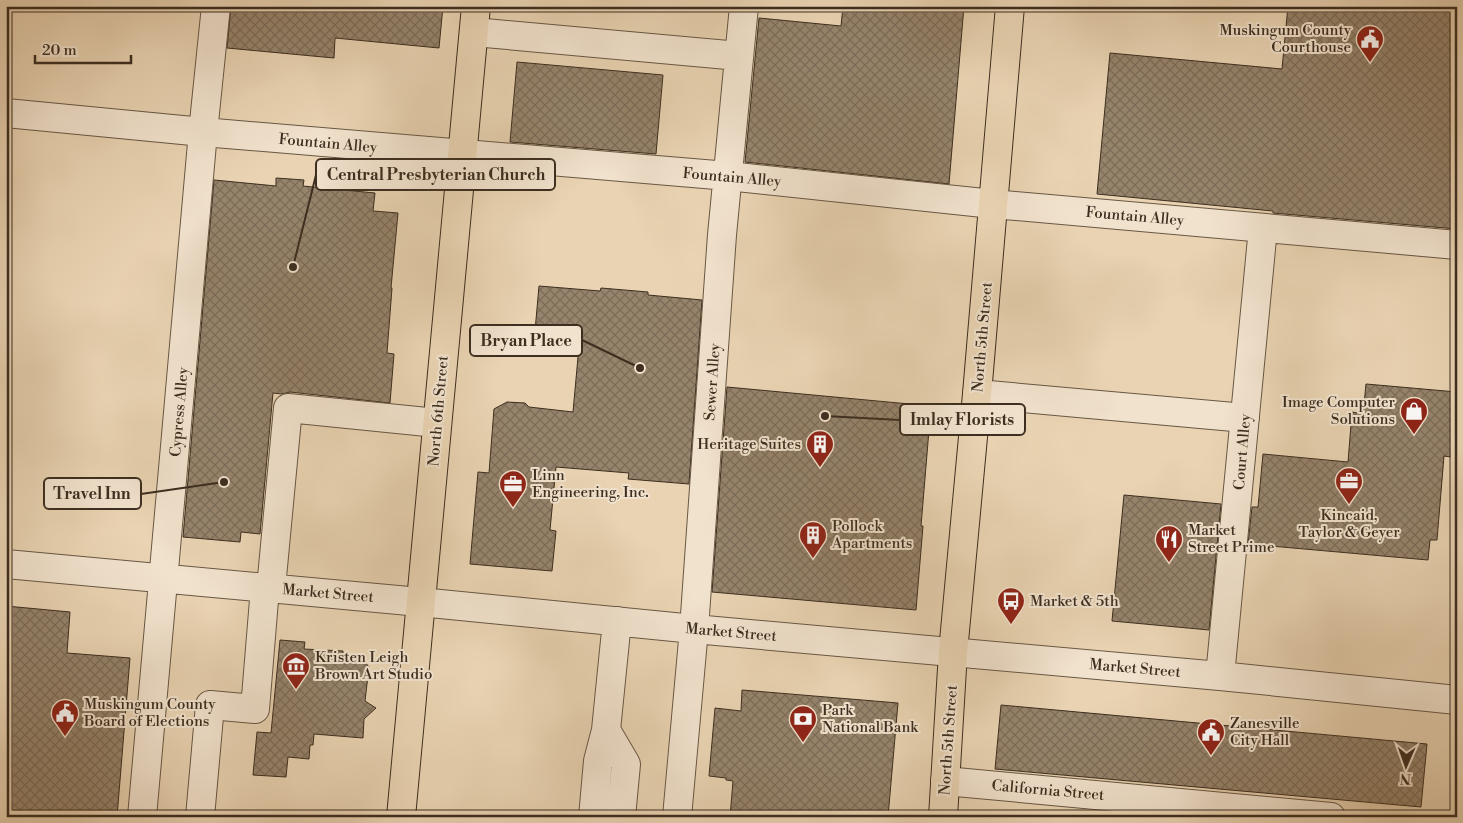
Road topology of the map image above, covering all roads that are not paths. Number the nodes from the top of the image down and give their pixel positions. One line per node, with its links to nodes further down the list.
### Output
1 (216, 6): 7 (street, Cypress Alley)
2 (744, 6): 5 (street, Sewer Alley)
3 (1010, 6): 10 (main road, North 5th Street)
4 (475, 19): 5 (street); 8 (main road, North 6th Street)
5 (739, 56): 9 (street, Sewer Alley)
6 (6, 113): 7 (street, Fountain Alley)
7 (203, 132): 8 (street, Fountain Alley); 17 (street, Cypress Alley)
8 (464, 154): 9 (street, Fountain Alley); 15 (main road, North 6th Street)
9 (728, 176): 10 (street, Fountain Alley); 21 (street, Sewer Alley)
10 (993, 204): 11 (street, Fountain Alley); 13 (main road, North 5th Street)
11 (1263, 228): 12 (street, Fountain Alley); 14 (street, Court Alley)
12 (1457, 245)
13 (977, 394): 14 (street); 22 (main road, North 5th Street)
14 (1245, 418): 23 (street, Court Alley)
15 (437, 423): 18 (street); 19 (main road, North 6th Street)
16 (6, 564): 17 (street, Market Street)
17 (164, 578): 18 (street, Market Street); 27 (street, Cypress Alley)
18 (268, 588): 19 (street, Market Street); 28 (street)
19 (420, 602): 20 (street, Market Street); 29 (main road, North 6th Street)
20 (617, 621): 21 (street, Market Street); 25 (street)
21 (694, 629): 22 (street, Market Street); 34 (street, Sewer Alley)
22 (953, 652): 23 (street, Market Street); 26 (main road, North 5th Street)
23 (1220, 676): 24 (street, Market Street)
24 (1457, 700)
25 (606, 730): 30 (street); 31 (street); 32 (street); 33 (street)
26 (945, 781): 35 (main road, North 5th Street); 36 (street, California Street)
27 (142, 817)
28 (200, 817)
29 (401, 817)
30 (577, 817)
31 (593, 817)
32 (607, 817)
33 (621, 817)
34 (677, 817)
35 (943, 817)
36 (1331, 817)

